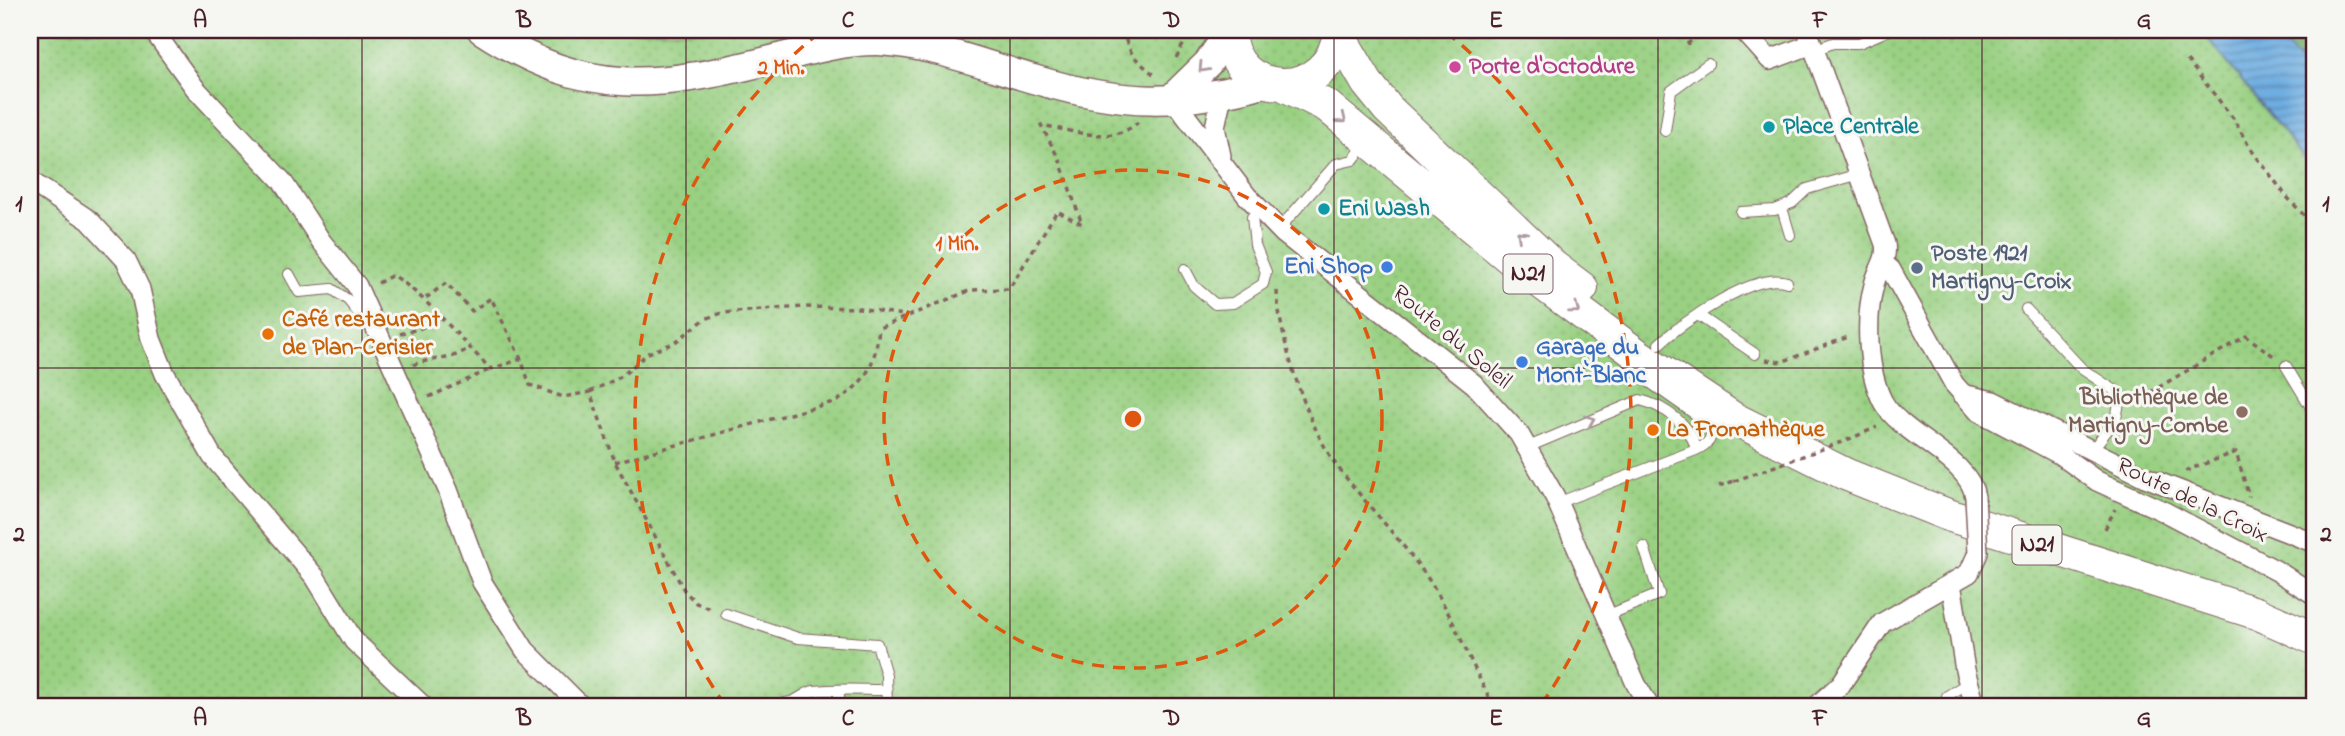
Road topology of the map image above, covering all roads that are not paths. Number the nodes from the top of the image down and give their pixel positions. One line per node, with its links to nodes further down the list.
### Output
1 (153, 30): 28 (street)
2 (482, 30): 11 (main road)
3 (1743, 30): 7 (street)
4 (1889, 30): 7 (lane)
5 (1229, 31): 9 (main road, N21); 11 (main road, one-way to 11)
6 (1339, 32): 9 (main road, N21); 30 (main road, N21, one-way to 6)
7 (1811, 41): 15 (street, Route de la Croix)
8 (1708, 64): 12 (lane)
9 (1275, 83): 10 (main road); 13 (main road, N21, one-way to 13)
10 (1222, 95): 11 (main road); 14 (street, Route du Soleil)
11 (1171, 98): 14 (street, Route du Soleil)
12 (1665, 131)
13 (1368, 140): 20 (lane); 30 (main road, N21, one-way to 30)
14 (1222, 161): 18 (street, Route du Soleil)
15 (1860, 174): 17 (lane); 22 (street, Route de la Croix)
16 (30, 181): 50 (street)
17 (1782, 208): 19 (lane); 21 (lane)
18 (1259, 209): 20 (street, Route du Soleil); 23 (lane)
19 (1741, 212)
20 (1279, 229): 34 (street, Route du Soleil)
21 (1790, 235)
22 (1884, 263): 32 (street, Route de la Croix); 40 (street, bridge)
23 (1185, 269)
24 (289, 274): 28 (lane)
25 (1787, 282): 27 (lane)
26 (2026, 309): 36 (lane)
27 (1698, 315): 29 (lane); 30 (lane)
28 (374, 320): 51 (street)
29 (1755, 354)
30 (1642, 355): 35 (lane); 44 (main road, N21)
31 (2286, 366): 33 (lane)
32 (1961, 394): 36 (street); 41 (street, Route de la Croix)
33 (2315, 414)
34 (1528, 447): 35 (lane, one-way to 35); 37 (street, Route du Soleil)
35 (1696, 450): 37 (lane)
36 (2092, 450): 38 (street)
37 (1557, 503): 43 (street, Route du Soleil)
38 (2315, 543)
39 (1644, 547): 43 (lane)
40 (1951, 583): 45 (street); 55 (street)
41 (2315, 595)
42 (726, 614): 46 (lane)
43 (1606, 617): 54 (street, Route du Soleil)
44 (2315, 639)
45 (1968, 683): 48 (lane); 56 (street)
46 (887, 690): 47 (lane); 53 (lane)
47 (839, 691): 49 (lane); 52 (lane)
48 (1947, 696)
49 (785, 703)
50 (423, 706)
51 (581, 706)
52 (839, 706)
53 (887, 706)
54 (1649, 706)
55 (1818, 706)
56 (1975, 706)

